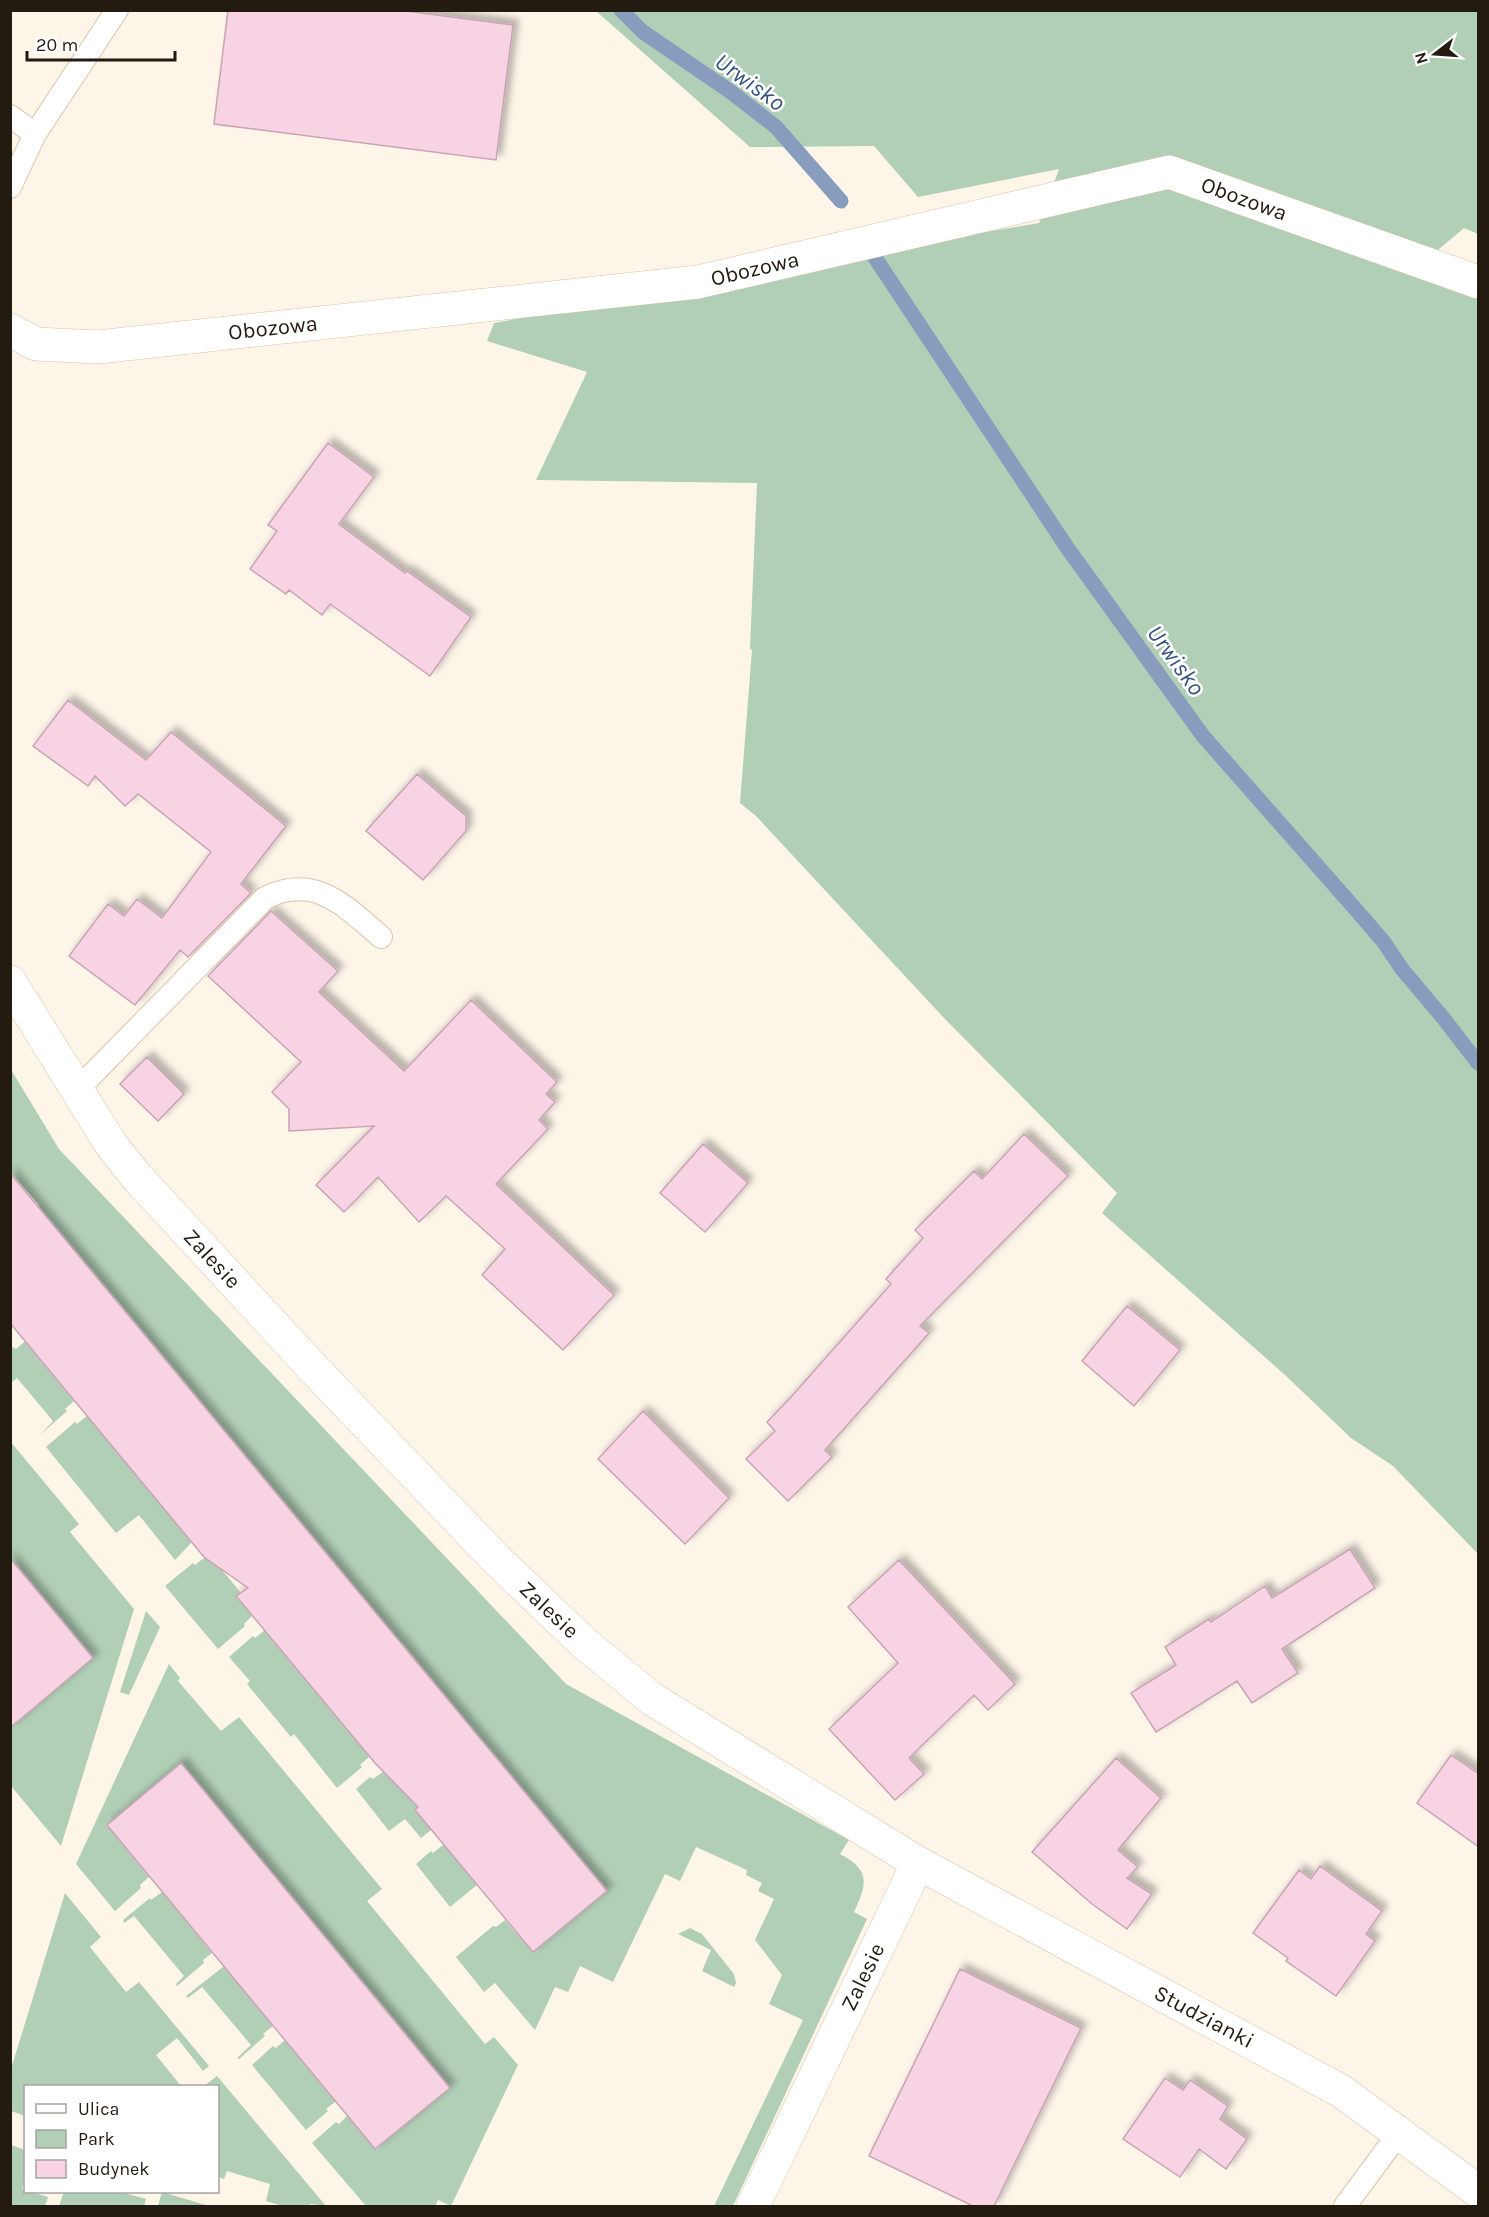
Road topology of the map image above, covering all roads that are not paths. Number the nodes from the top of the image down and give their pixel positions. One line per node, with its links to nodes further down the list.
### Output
1 (117, 10): 3 (lane)
2 (10, 116): 3 (lane)
3 (35, 134): 4 (lane)
4 (10, 187)
5 (1479, 282): 6 (street, Obozowa)
6 (10, 330)
7 (381, 937): 9 (lane)
8 (10, 982): 9 (street, Zalesie)
9 (76, 1090): 10 (street, Zalesie)
10 (918, 1863): 11 (street, Studzianki); 13 (street, Zalesie)
11 (1399, 2133): 12 (street, Studzianki); 14 (lane)
12 (1479, 2191)
13 (753, 2206)
14 (1345, 2206)

